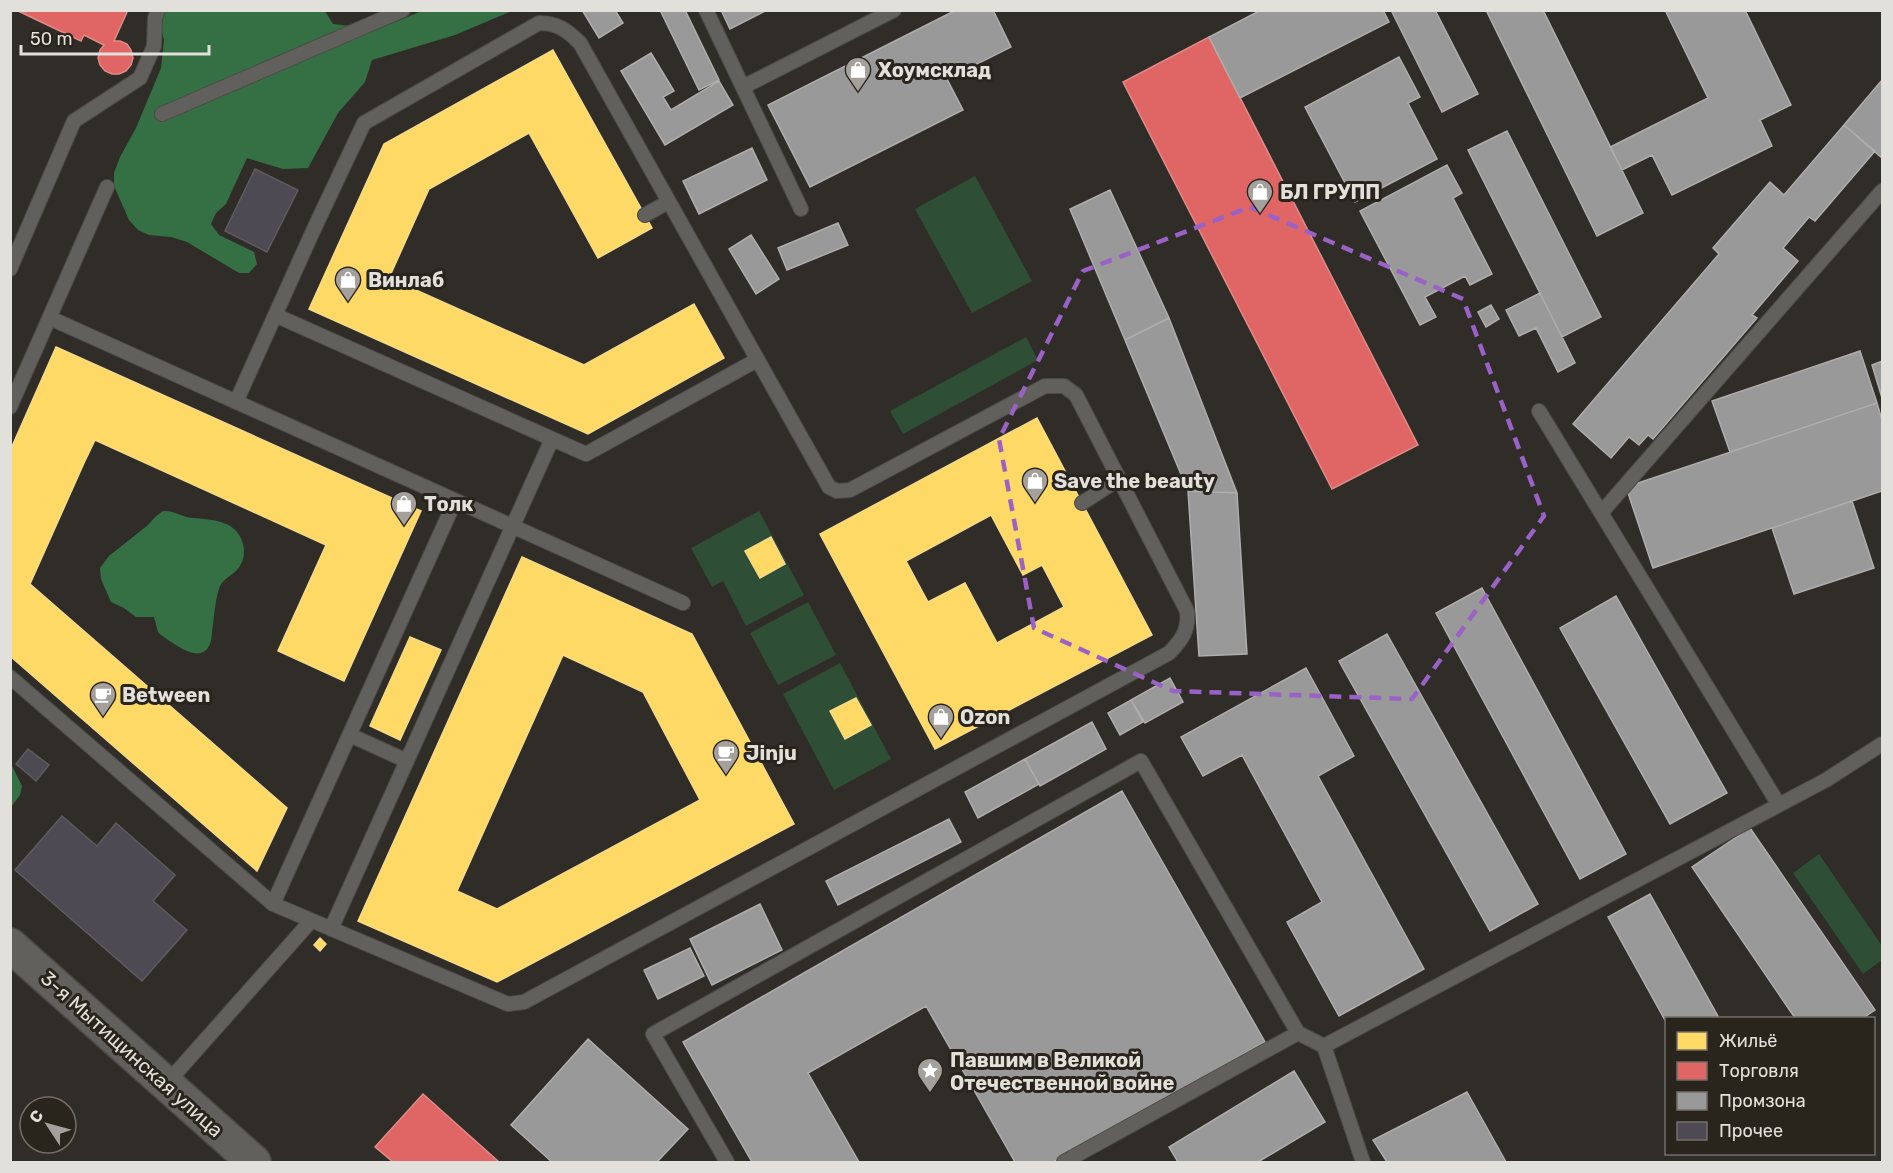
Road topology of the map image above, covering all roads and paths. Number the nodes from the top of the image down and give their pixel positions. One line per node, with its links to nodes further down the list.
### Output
1 (158, 10): 12 (lane)
2 (403, 10): 6 (lane)
3 (706, 10): 5 (lane)
4 (894, 10): 5 (lane)
5 (743, 87): 10 (lane)
6 (162, 114)
7 (107, 187): 14 (lane)
8 (1882, 191): 23 (lane)
9 (668, 202): 11 (lane); 13 (lane); 15 (lane)
10 (801, 209)
11 (645, 215)
12 (10, 269)
13 (275, 315): 16 (lane); 19 (lane)
14 (50, 318): 16 (lane); 17 (lane)
15 (757, 360): 19 (lane); 20 (lane)
16 (236, 402): 21 (lane)
17 (10, 407)
18 (1539, 411): 23 (lane)
19 (552, 439): 24 (lane)
20 (1119, 479): 22 (lane); 33 (lane)
21 (455, 501): 24 (lane); 27 (lane)
22 (1082, 503)
23 (1601, 513): 30 (lane)
24 (513, 526): 25 (lane); 29 (lane)
25 (683, 603)
26 (10, 677): 31 (lane)
27 (350, 735): 29 (lane); 31 (lane)
28 (1882, 744): 30 (lane)
29 (407, 761): 33 (lane)
30 (1779, 805): 36 (lane)
31 (273, 904): 32 (lane)
32 (311, 921): 33 (lane); 37 (lane)
33 (331, 929)
34 (10, 945): 37 (street, 3-я Мытищинская улица)
35 (1298, 1033): 36 (lane); 39 (lane); 40 (lane)
36 (1324, 1046): 41 (lane)
37 (167, 1083): 38 (street, 3-я Мытищинская улица)
38 (254, 1162)
39 (727, 1162)
40 (1065, 1162)
41 (1364, 1162)

